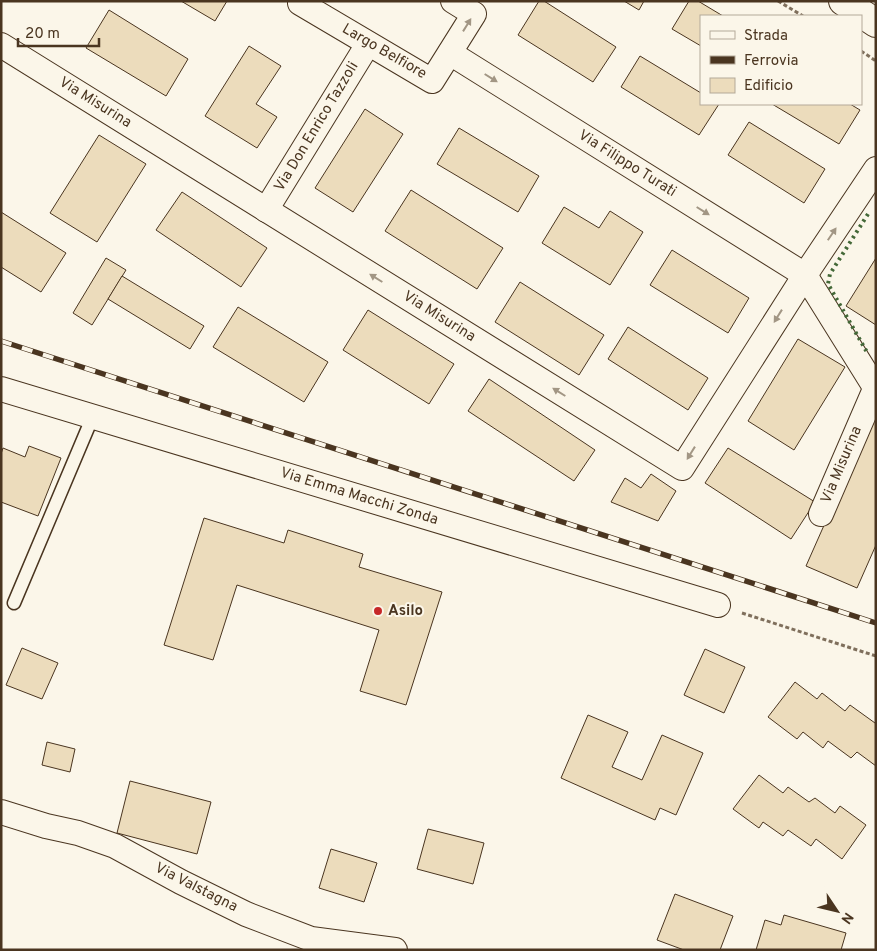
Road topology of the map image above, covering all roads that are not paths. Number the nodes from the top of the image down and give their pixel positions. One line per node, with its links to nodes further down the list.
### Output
1 (301, 1): 5 (street, Largo Belfiore)
2 (453, 1): 7 (street, Largo Belfiore, one-way to 2)
3 (843, 1): 4 (main road)
4 (876, 23)
5 (368, 44): 7 (street, Largo Belfiore); 9 (street, Via Don Enrico Tazzoli)
6 (1, 45): 9 (street, Via Misurina)
7 (450, 53): 10 (street, Via Filippo Turati, one-way to 10)
8 (876, 169): 10 (street, Via Misurina, one-way to 8)
9 (266, 210): 10 (street, Via Misurina, one-way to 9)
10 (805, 275): 12 (street, Via Misurina)
11 (1, 388): 13 (street, Via Emma Macchi Zonda)
12 (876, 389): 14 (street, Via Misurina)
13 (93, 416): 15 (lane); 16 (street, Via Emma Macchi Zonda)
14 (821, 514)
15 (14, 603)
16 (718, 605)
17 (1, 812): 18 (street, Via Valstagna)
18 (395, 950)

